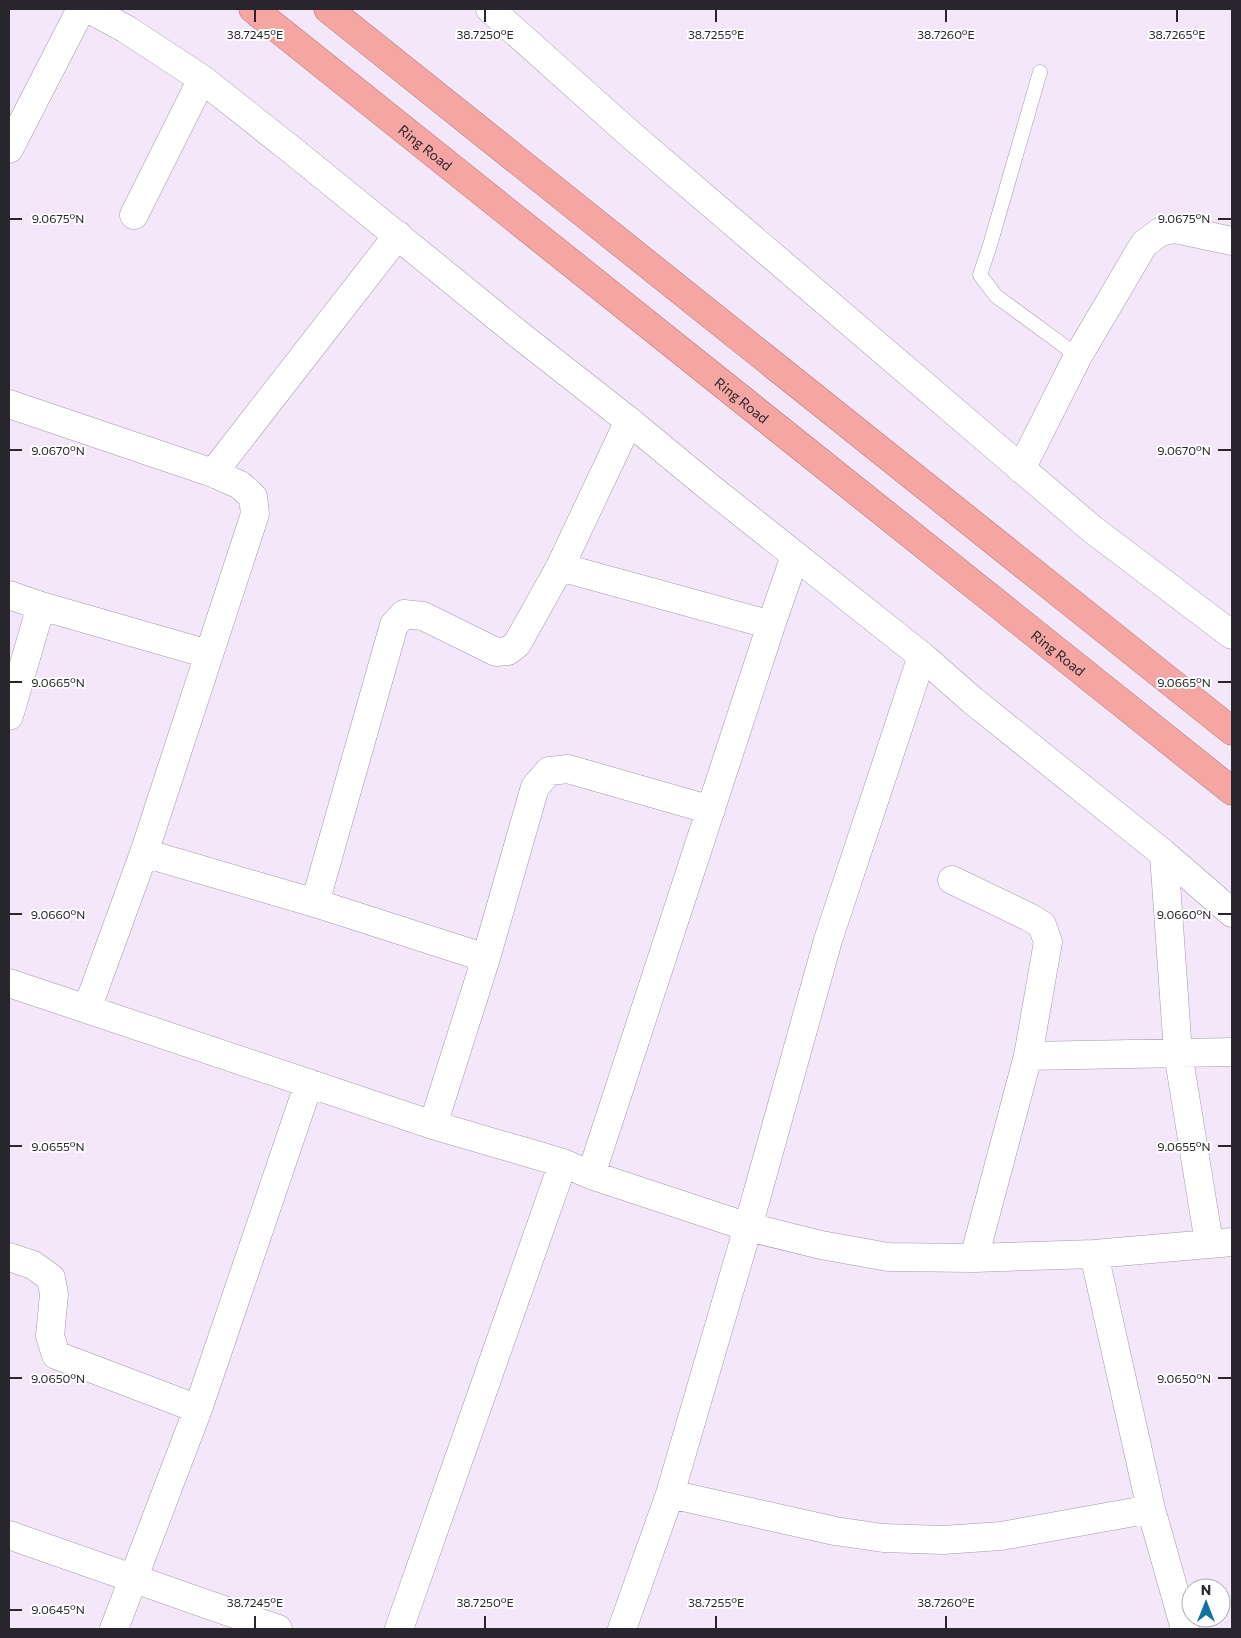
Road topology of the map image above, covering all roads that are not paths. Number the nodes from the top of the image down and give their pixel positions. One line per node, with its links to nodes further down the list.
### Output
1 (81, 9): 8 (street)
2 (89, 9): 7 (street)
3 (253, 9): 27 (highway, Ring Road)
4 (328, 9): 26 (highway)
5 (490, 9): 15 (street)
6 (1040, 72): 12 (lane)
7 (202, 79): 9 (street); 10 (street)
8 (9, 149)
9 (134, 215)
10 (398, 235): 14 (street); 16 (street)
11 (1232, 241): 12 (street)
12 (1078, 356): 15 (street)
13 (9, 404): 16 (street)
14 (629, 421): 17 (street); 18 (street)
15 (1021, 469): 22 (street)
16 (213, 473): 23 (street)
17 (795, 556): 21 (street); 24 (street)
18 (560, 567): 21 (street); 32 (street)
19 (9, 595): 20 (street)
20 (41, 606): 23 (street); 25 (street)
21 (771, 625): 28 (street)
22 (1232, 635)
23 (208, 654): 29 (street)
24 (922, 656): 30 (street); 44 (street)
25 (9, 716)
26 (1232, 731)
27 (1232, 791)
28 (711, 810): 34 (street); 43 (street)
29 (144, 853): 32 (street); 36 (street)
30 (1164, 854): 33 (street); 38 (street)
31 (952, 880): 39 (street)
32 (315, 903): 34 (street)
33 (1232, 913)
34 (486, 958): 41 (street)
35 (9, 983): 36 (street)
36 (87, 1009): 40 (street)
37 (1232, 1052): 38 (street)
38 (1178, 1054): 39 (street); 45 (street)
39 (1028, 1056): 48 (street)
40 (309, 1083): 41 (street); 49 (street)
41 (434, 1125): 42 (street)
42 (563, 1163): 43 (street); 56 (street)
43 (591, 1174): 44 (street)
44 (748, 1227): 48 (street); 50 (street)
45 (1221, 1242): 46 (street)
46 (1094, 1254): 48 (street); 51 (street)
47 (9, 1257): 49 (street)
48 (974, 1258)
49 (198, 1409): 53 (street)
50 (670, 1494): 51 (street); 57 (street)
51 (1151, 1509): 58 (street)
52 (9, 1535): 53 (street)
53 (134, 1578): 54 (street); 55 (street)
54 (114, 1629)
55 (278, 1629)
56 (399, 1629)
57 (622, 1629)
58 (1185, 1629)

